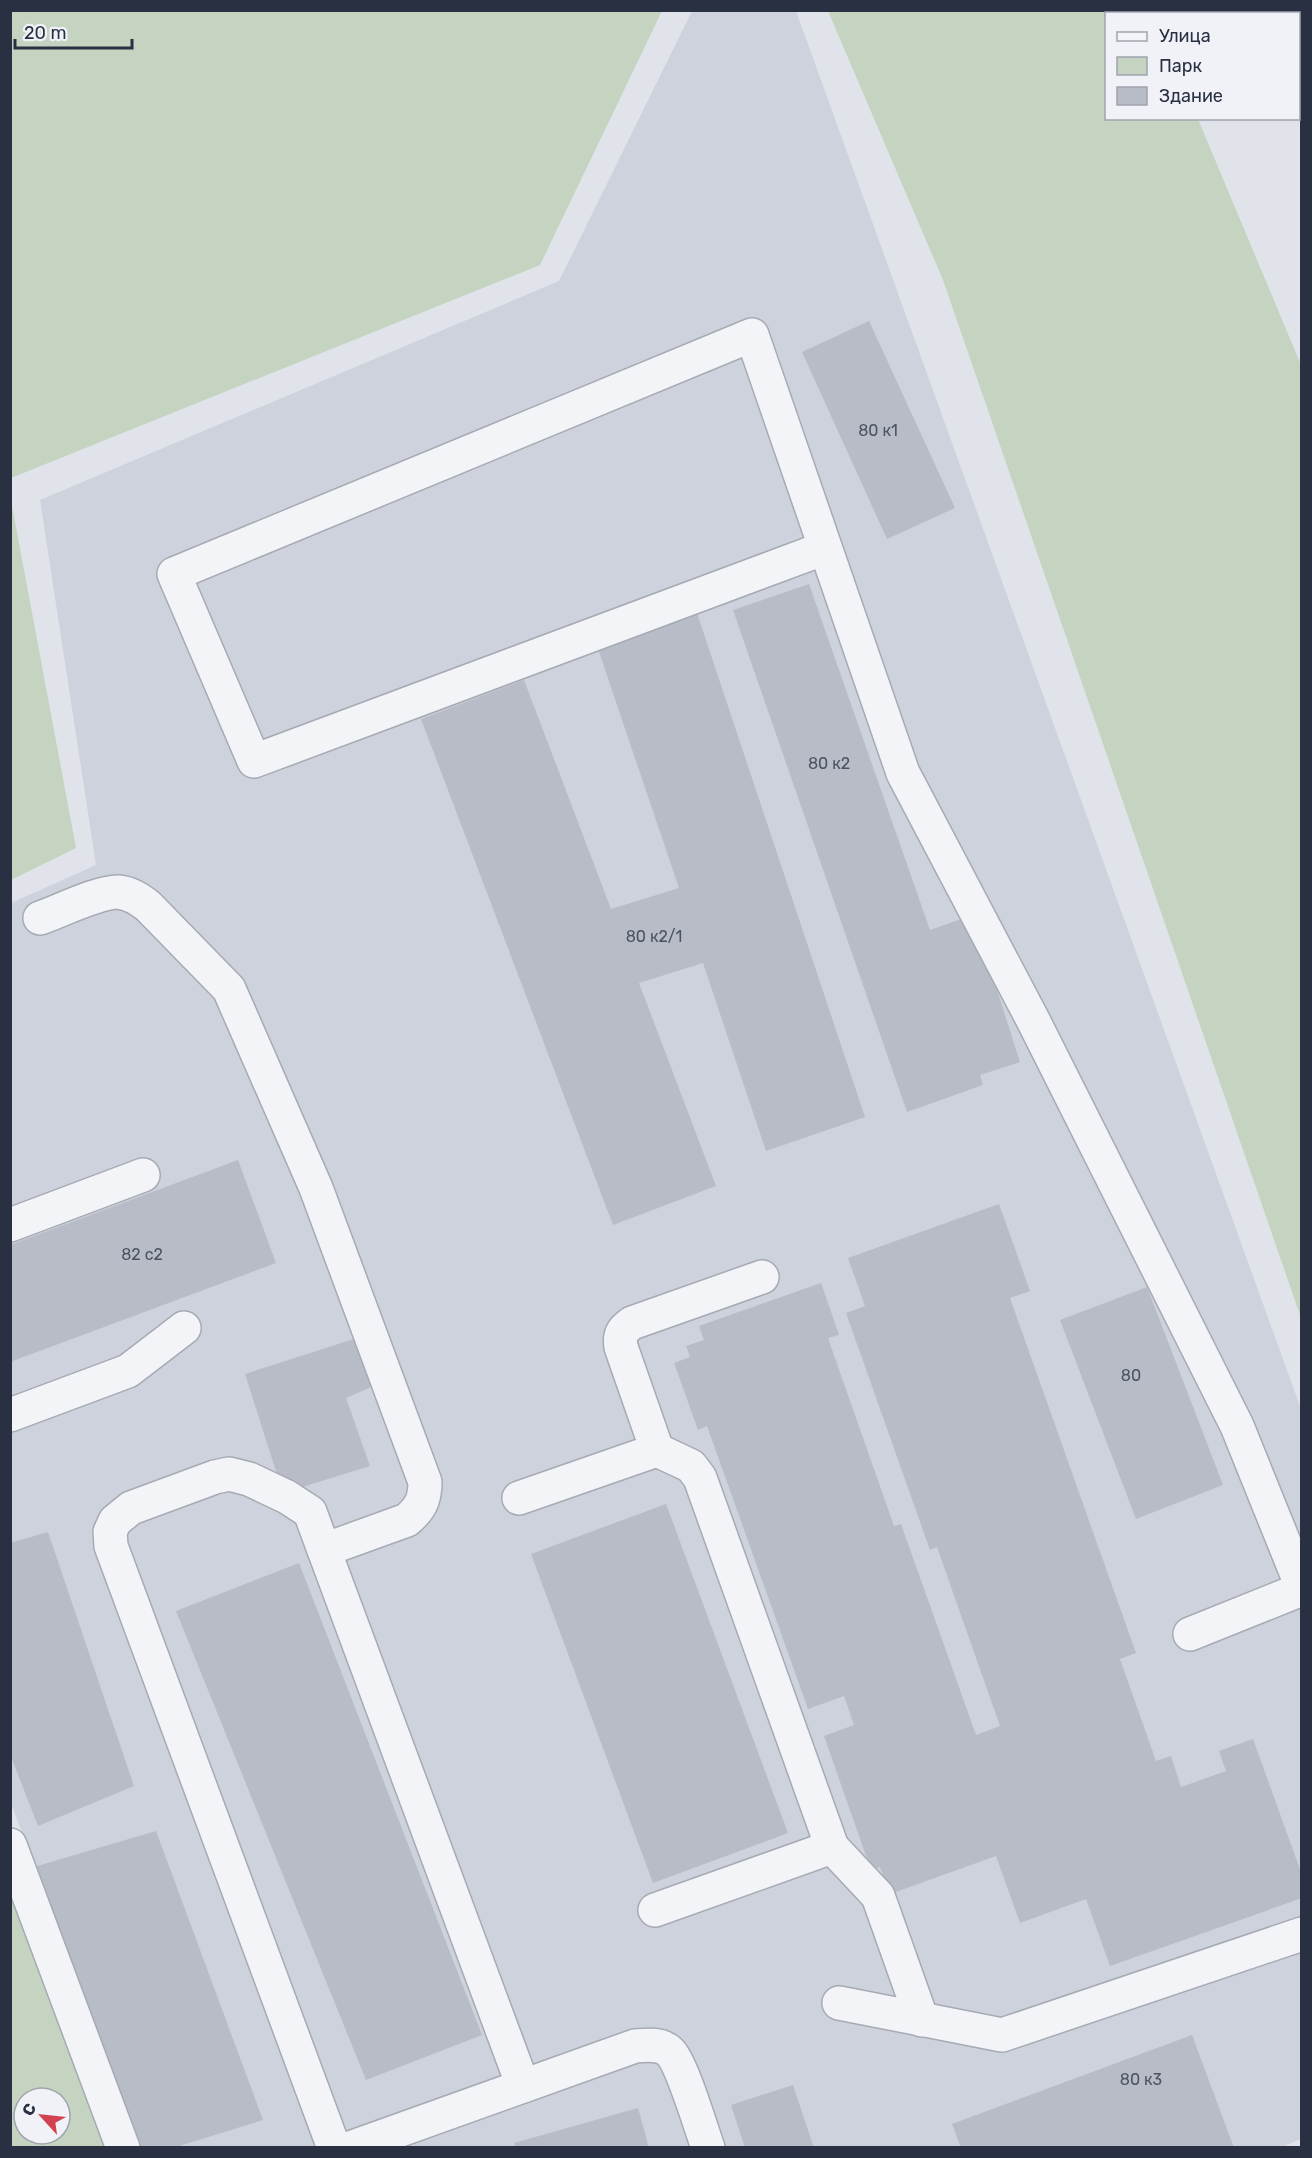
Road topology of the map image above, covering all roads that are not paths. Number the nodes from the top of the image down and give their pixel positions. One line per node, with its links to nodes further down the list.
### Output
1 (825, 548): 1 (lane); 11 (lane)
2 (40, 918): 10 (lane)
3 (143, 1175): 4 (lane)
4 (10, 1225)
5 (762, 1277): 8 (lane)
6 (184, 1328): 7 (lane)
7 (10, 1415)
8 (657, 1449): 9 (lane); 14 (lane)
9 (519, 1498)
10 (324, 1550): 19 (lane); 21 (lane)
11 (1302, 1588): 12 (lane)
12 (1190, 1634)
13 (10, 1845): 20 (lane)
14 (832, 1847): 15 (lane); 18 (lane)
15 (656, 1910)
16 (1302, 1934): 18 (lane)
17 (838, 2003): 18 (lane)
18 (922, 2020)
19 (523, 2086): 22 (lane); 23 (lane)
20 (123, 2148)
21 (334, 2148)
22 (350, 2148)
23 (708, 2148)

